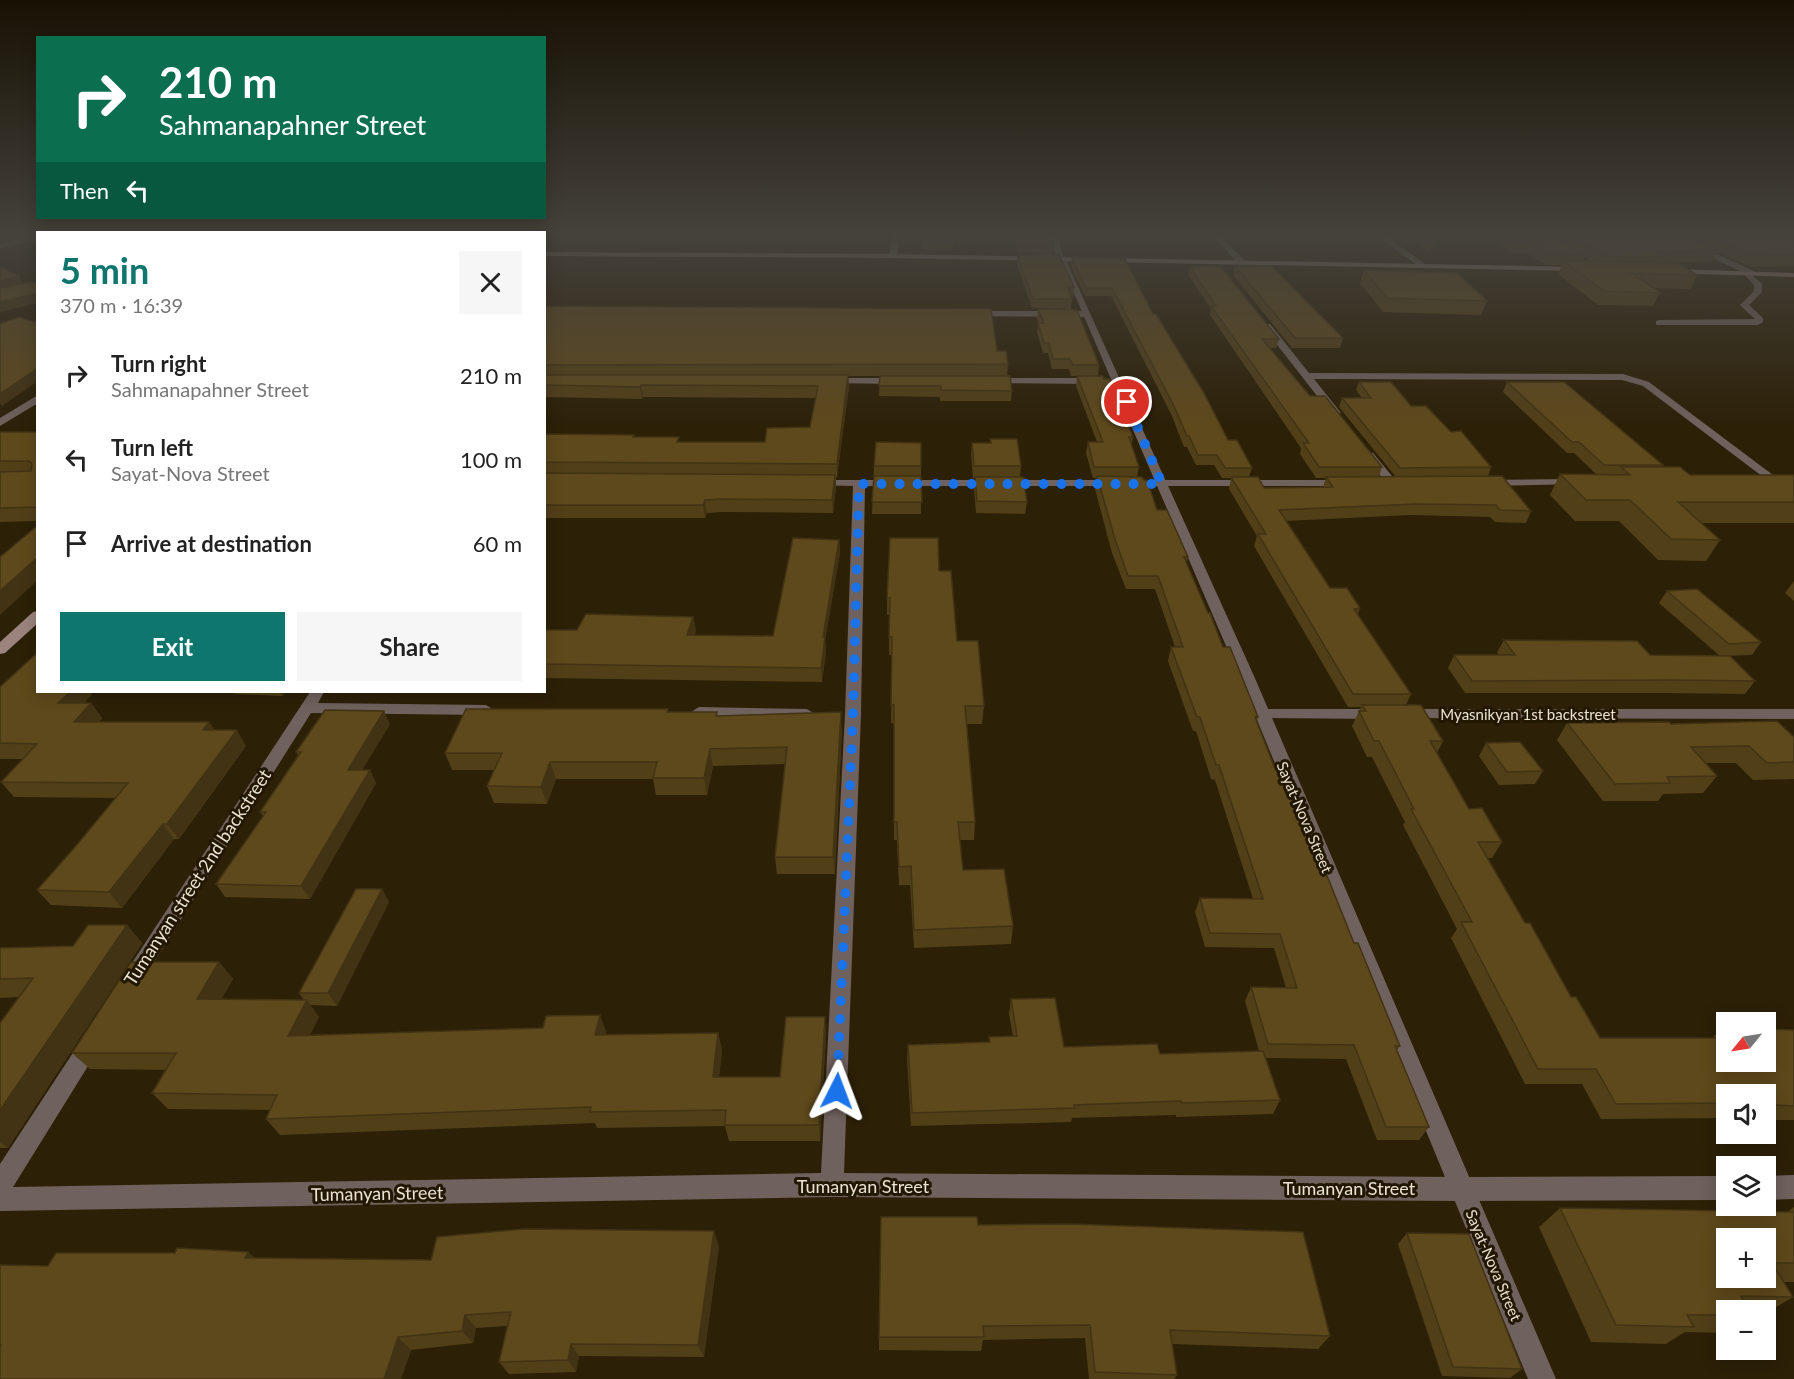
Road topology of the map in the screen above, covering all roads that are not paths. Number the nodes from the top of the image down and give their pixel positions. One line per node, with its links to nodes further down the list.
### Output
1 (1080, 298): 4 (street, Sayat-Nova Street)
2 (1750, 298): 6 (street)
3 (957, 314): 4 (street)
4 (1087, 314): 11 (street, Sayat-Nova Street)
5 (1257, 314): 7 (street)
6 (1659, 323)
7 (1307, 376): 13 (street); 16 (street)
8 (820, 381): 9 (street)
9 (915, 381)
10 (975, 381): 11 (street)
11 (1119, 381): 23 (street, Sayat-Nova Street)
12 (36, 399): 14 (street)
13 (1342, 421)
14 (0, 423)
15 (1363, 447): 20 (street)
16 (1751, 481)
17 (1583, 482): 21 (street)
18 (800, 483): 22 (street)
19 (1357, 483): 23 (street)
20 (1392, 483)
21 (1475, 483)
22 (859, 484): 23 (street); 36 (street)
23 (1162, 484): 31 (street, Sayat-Nova Street)
24 (36, 617): 25 (main road)
25 (0, 650)
26 (316, 693): 27 (street, Tumanyan street 2nd backstreet)
27 (306, 708): 28 (street); 33 (street, Tumanyan street 2nd backstreet)
28 (506, 710)
29 (682, 712): 30 (street)
30 (819, 714)
31 (1262, 714): 32 (street, Myasnikyan 1st backstreet); 40 (street, Sayat-Nova Street)
32 (1794, 714)
33 (121, 996)
34 (102, 1026): 35 (street)
35 (0, 1185)
36 (832, 1185): 40 (street, Tumanyan Street); 41 (street, Tumanyan Street)
37 (1794, 1187): 39 (street)
38 (1716, 1188): 40 (street, Tumanyan Street)
39 (1776, 1188)
40 (1461, 1189): 42 (street, Sayat-Nova Street)
41 (0, 1199)
42 (1542, 1379)

